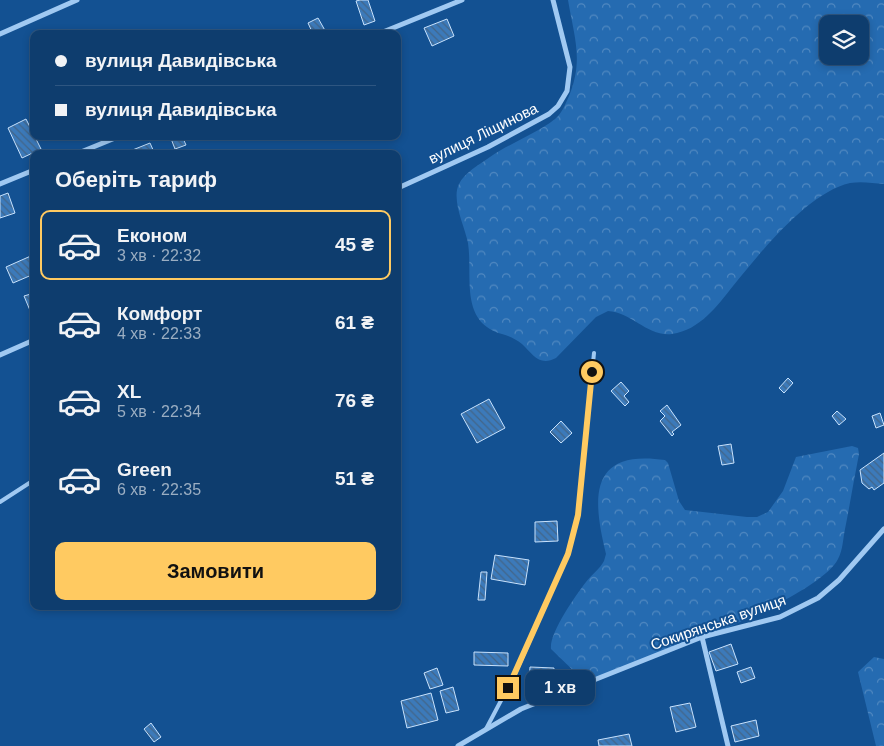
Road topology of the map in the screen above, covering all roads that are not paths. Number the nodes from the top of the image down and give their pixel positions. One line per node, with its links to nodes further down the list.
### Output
1 (77, 0): 5 (street)
2 (462, 0): 4 (street)
3 (553, 0): 10 (street, вулиця Ліщинова)
4 (388, 30)
5 (0, 34)
6 (110, 140): 7 (street)
7 (86, 150)
8 (30, 172): 9 (street)
9 (0, 184)
10 (401, 187)
11 (30, 342): 13 (street)
12 (594, 353): 18 (lane)
13 (0, 355)
14 (30, 483): 15 (lane)
15 (0, 502)
16 (884, 529): 17 (street, Сокирянська вулиця)
17 (702, 638): 18 (street, Сокирянська вулиця); 20 (street)
18 (486, 730): 19 (street, Сокирянська вулиця)
19 (458, 746)
20 (728, 746)

